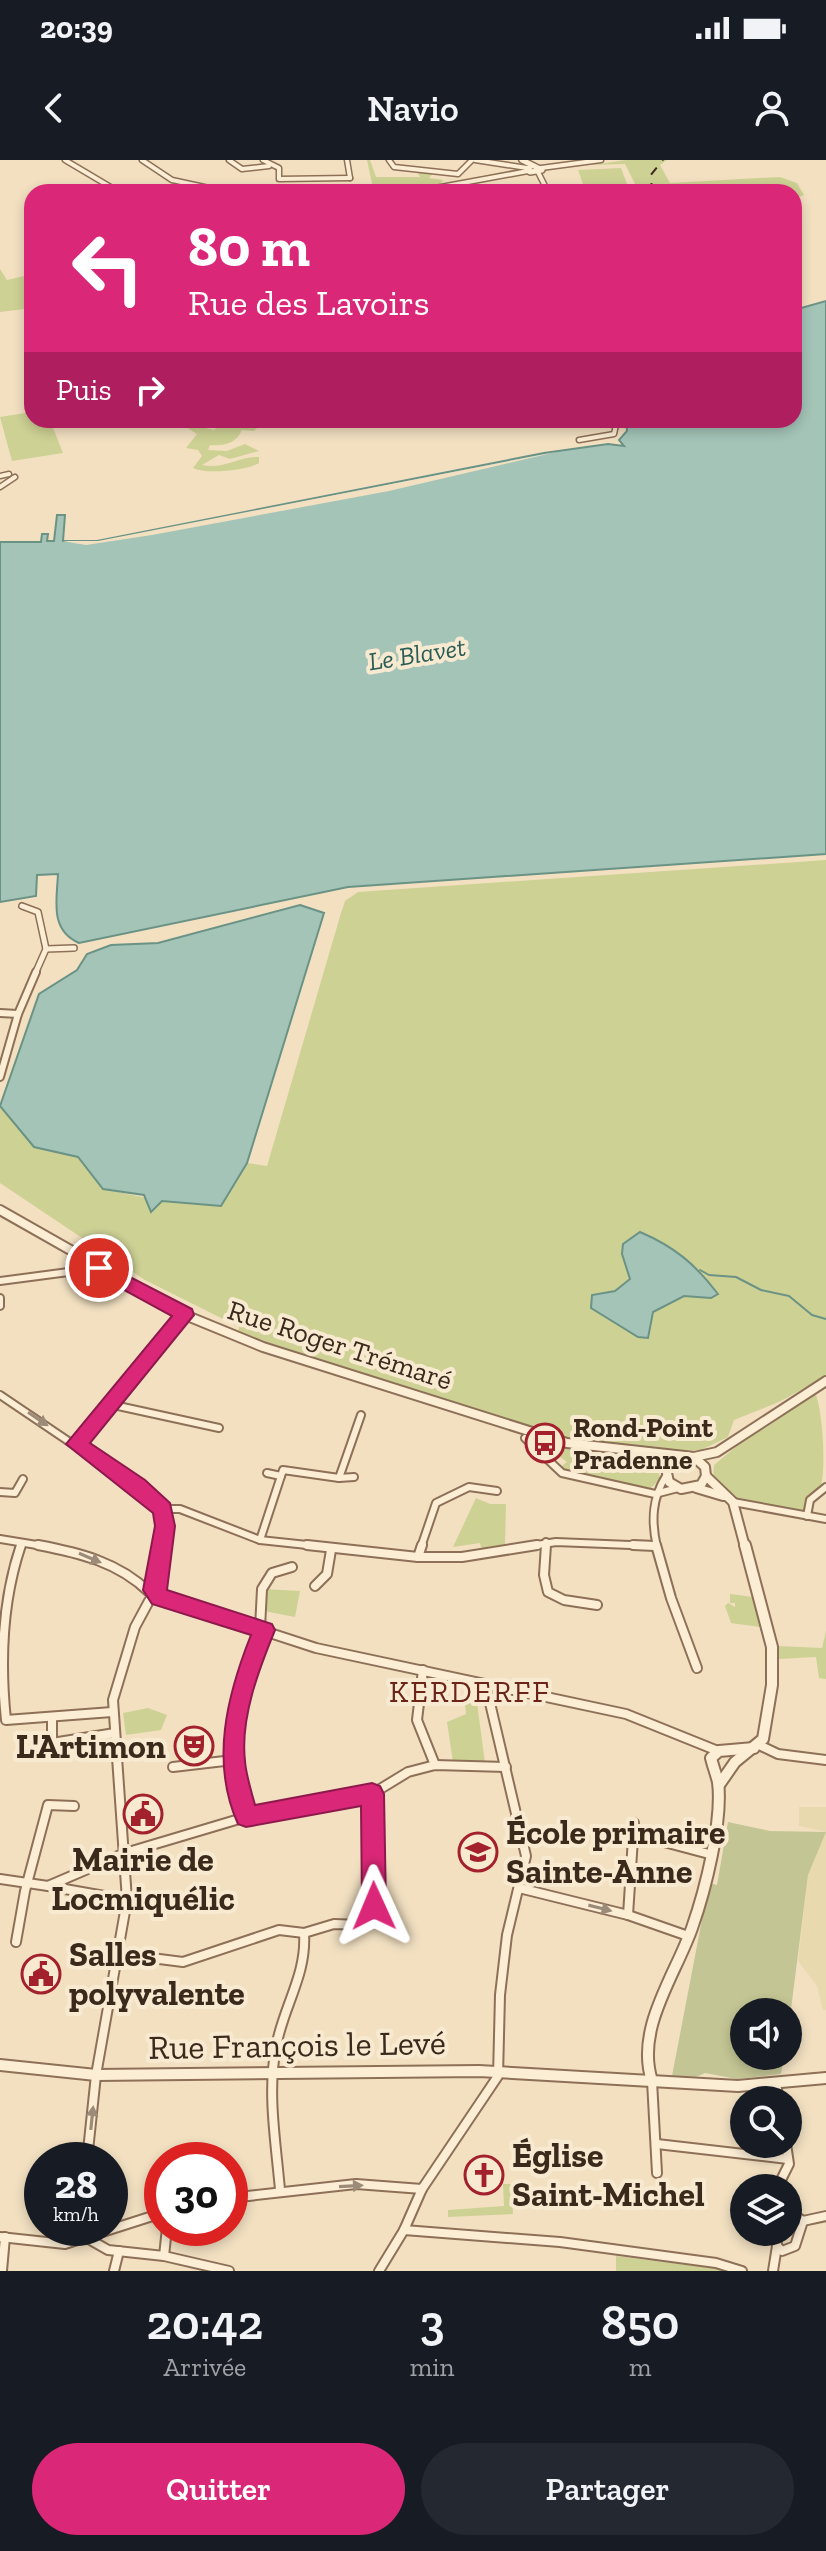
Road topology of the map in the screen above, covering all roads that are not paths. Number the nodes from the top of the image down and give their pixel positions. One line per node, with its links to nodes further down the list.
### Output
1 (65, 160): 15 (street)
2 (142, 160): 16 (street)
3 (229, 160): 11 (street)
4 (263, 160): 11 (street)
5 (347, 160): 14 (street)
6 (389, 160): 7 (street)
7 (473, 160): 12 (street)
8 (522, 160): 12 (street)
9 (601, 160): 10 (street)
10 (565, 162): 13 (street)
11 (269, 166): 14 (street)
12 (528, 169): 13 (street); 18 (street)
13 (540, 170): 19 (street)
14 (350, 178): 17 (street)
15 (106, 184)
16 (186, 184)
17 (351, 184)
18 (460, 184)
19 (545, 184)
20 (615, 428): 21 (street)
21 (579, 440)
22 (0, 476): 23 (street)
23 (0, 487)
24 (22, 906): 26 (street)
25 (74, 948): 26 (street)
26 (46, 949): 28 (street)
27 (0, 1013): 28 (street)
28 (18, 1014): 29 (street)
29 (0, 1077)
30 (0, 1210): 31 (street, Rue Roger Trémaré)
31 (99, 1268): 32 (street); 35 (street, Rue Roger Trémaré)
32 (0, 1281)
33 (0, 1298): 34 (street)
34 (0, 1306)
35 (185, 1315): 38 (street); 43 (street, Rue Roger Trémaré)
36 (826, 1381): 44 (street)
37 (0, 1395): 42 (street, one-way to 42)
38 (109, 1404): 40 (street); 42 (street)
39 (361, 1415): 52 (street)
40 (219, 1428)
41 (525, 1438): 59 (street)
42 (76, 1444): 61 (street)
43 (643, 1452): 45 (street, Rue Roger Trémaré); 47 (street)
44 (717, 1452): 46 (street); 48 (street)
45 (679, 1457): 46 (street); 47 (street)
46 (694, 1457): 48 (street)
47 (666, 1472): 55 (street); 59 (street)
48 (705, 1472): 56 (street); 60 (street)
49 (267, 1473): 50 (street)
50 (281, 1476): 52 (street); 65 (street)
51 (354, 1477): 52 (street)
52 (339, 1478)
53 (23, 1479): 58 (street)
54 (826, 1487): 62 (street)
55 (678, 1488): 56 (street); 59 (street)
56 (696, 1488): 60 (street)
57 (497, 1491): 70 (street)
58 (0, 1492)
59 (655, 1494): 68 (street)
60 (728, 1499): 62 (street); 84 (street)
61 (162, 1509): 65 (street); 73 (street)
62 (807, 1516): 63 (street)
63 (826, 1519)
64 (0, 1539): 67 (street)
65 (260, 1540): 69 (street)
66 (546, 1542): 68 (street); 70 (street); 74 (street)
67 (22, 1543): 73 (street, one-way to 73); 75 (street)
68 (655, 1546): 77 (street)
69 (331, 1550): 70 (street); 72 (street)
70 (418, 1557)
71 (292, 1567): 76 (street)
72 (315, 1586)
73 (150, 1595): 76 (street); 80 (street)
74 (597, 1605)
75 (3, 1620): 82 (street)
76 (262, 1629): 78 (street); 86 (street)
77 (697, 1668)
78 (423, 1670): 79 (street); 89 (street)
79 (486, 1686): 85 (street); 91 (street)
80 (112, 1712): 81 (street); 83 (street)
81 (52, 1717): 82 (street); 83 (street)
82 (3, 1720)
83 (115, 1733): 99 (street)
84 (757, 1746): 85 (street); 87 (street); 88 (street)
85 (718, 1757): 88 (street); 92 (street); 93 (street)
86 (233, 1760): 90 (street); 96 (street)
87 (826, 1760)
88 (735, 1762): 92 (street)
89 (435, 1765): 91 (street); 94 (street)
90 (173, 1767)
91 (506, 1767): 104 (street)
92 (728, 1772): 93 (street)
93 (719, 1785): 100 (street)
94 (372, 1794): 96 (street); 107 (street)
95 (74, 1806): 102 (street)
96 (246, 1817): 99 (street)
97 (634, 1823): 98 (street)
98 (634, 1834): 100 (street); 106 (street)
99 (125, 1853): 103 (street); 105 (street)
100 (709, 1854): 108 (street)
101 (0, 1879): 102 (street)
102 (28, 1883): 103 (street); 109 (street)
103 (50, 1888): 105 (street)
104 (519, 1888): 106 (street, one-way to 106); 112 (street)
105 (127, 1900): 110 (street)
106 (628, 1915): 108 (street)
107 (304, 1933): 110 (street); 114 (street)
108 (689, 1936): 116 (street)
109 (16, 1942)
110 (120, 1954): 113 (street)
111 (0, 2065): 113 (street, Rue François le Levé)
112 (498, 2072): 114 (street, Rue François le Levé); 116 (street, Rue François le Levé); 123 (street)
113 (96, 2075): 114 (street, Rue François le Levé); 118 (street, one-way to 113)
114 (273, 2075): 124 (street)
115 (826, 2078): 117 (street, Rue François le Levé)
116 (652, 2081): 117 (street, Rue François le Levé); 119 (street)
117 (776, 2084)
118 (89, 2142)
119 (657, 2144): 120 (street); 121 (street)
120 (788, 2159): 122 (street)
121 (657, 2173)
122 (782, 2174)
123 (422, 2189): 124 (street, one-way to 123); 129 (street)
124 (280, 2190): 125 (street)
125 (248, 2195)
126 (826, 2216): 127 (street)
127 (803, 2221): 128 (street)
128 (802, 2224)
129 (404, 2230): 141 (street); 142 (street)
130 (2, 2237): 131 (street); 138 (street)
131 (24, 2239)
132 (103, 2246): 136 (street)
133 (165, 2246): 137 (street)
134 (777, 2246): 135 (street); 143 (street)
135 (795, 2246)
136 (119, 2251): 137 (street); 139 (street)
137 (164, 2256): 140 (street)
138 (2, 2271)
139 (114, 2271)
140 (229, 2271)
141 (379, 2271)
142 (742, 2271)
143 (773, 2271)

